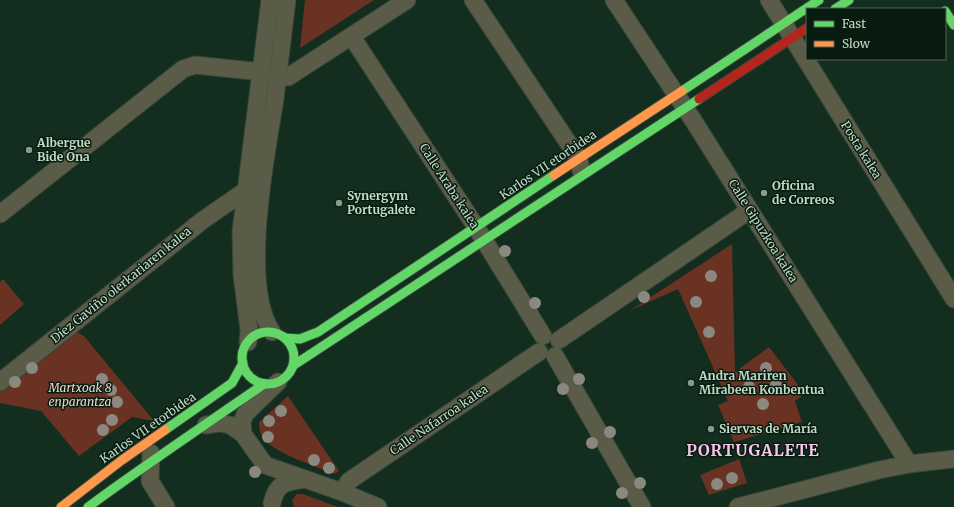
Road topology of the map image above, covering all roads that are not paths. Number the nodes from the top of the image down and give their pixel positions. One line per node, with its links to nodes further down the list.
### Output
1 (270, 0): 17 (street)
2 (287, 0): 17 (street)
3 (407, 0): 16 (street)
4 (473, 0): 19 (street)
5 (614, 0): 18 (street, Calle Gipuzkoa kalea)
6 (769, 0): 15 (street, Posta kalea)
7 (819, 0): 9 (street, Karlos VII etorbidea)
8 (849, 0): 10 (street)
9 (811, 8)
10 (837, 8)
11 (806, 13): 15 (street, Karlos VII etorbidea)
12 (946, 13): 13 (street)
13 (954, 25)
14 (806, 28): 15 (street, Karlos VII etorbidea)
15 (787, 31): 18 (street, Karlos VII etorbidea); 18 (street, Karlos VII etorbidea); 25 (street, Posta kalea)
16 (352, 37): 17 (street); 24 (street, Calle Araba kalea)
17 (270, 74): 21 (street); 22 (street)
18 (680, 102): 19 (street, Karlos VII etorbidea); 20 (street, Karlos VII etorbidea); 39 (street, Calle Gipuzkoa kalea)
19 (579, 159): 20 (street); 24 (street, Karlos VII etorbidea)
20 (577, 180): 24 (street, Karlos VII etorbidea)
21 (253, 192): 26 (street); 27 (street); 31 (street, Díez Gaviño olerkariaren kalea)
22 (0, 214)
23 (744, 214): 28 (street, Calle Nafarroa kalea)
24 (480, 234): 26 (street, Karlos VII etorbidea); 28 (street, Calle Araba kalea); 30 (street, Karlos VII etorbidea)
25 (954, 299)
26 (279, 335): 27 (street); 30 (street)
27 (248, 342): 29 (street)
28 (549, 346): 43 (street, Calle Nafarroa kalea); 49 (street, Calle Araba kalea)
29 (243, 363): 32 (street); 35 (street, Karlos VII etorbidea)
30 (294, 365): 32 (street)
31 (0, 382)
32 (271, 383): 33 (street); 34 (street)
33 (206, 425): 34 (street); 37 (street)
34 (243, 434): 38 (street)
35 (153, 439): 37 (street); 45 (street, Karlos VII etorbidea)
36 (954, 459): 39 (street)
37 (150, 461): 40 (street); 42 (street)
38 (264, 464): 41 (street); 44 (street)
39 (909, 464): 50 (street)
40 (130, 475): 42 (street); 46 (street)
41 (305, 479): 43 (street); 44 (street)
42 (150, 481): 47 (street)
43 (342, 492): 48 (street)
44 (272, 505)
45 (61, 507)
46 (88, 507)
47 (166, 507)
48 (378, 507)
49 (642, 507)
50 (738, 507)

